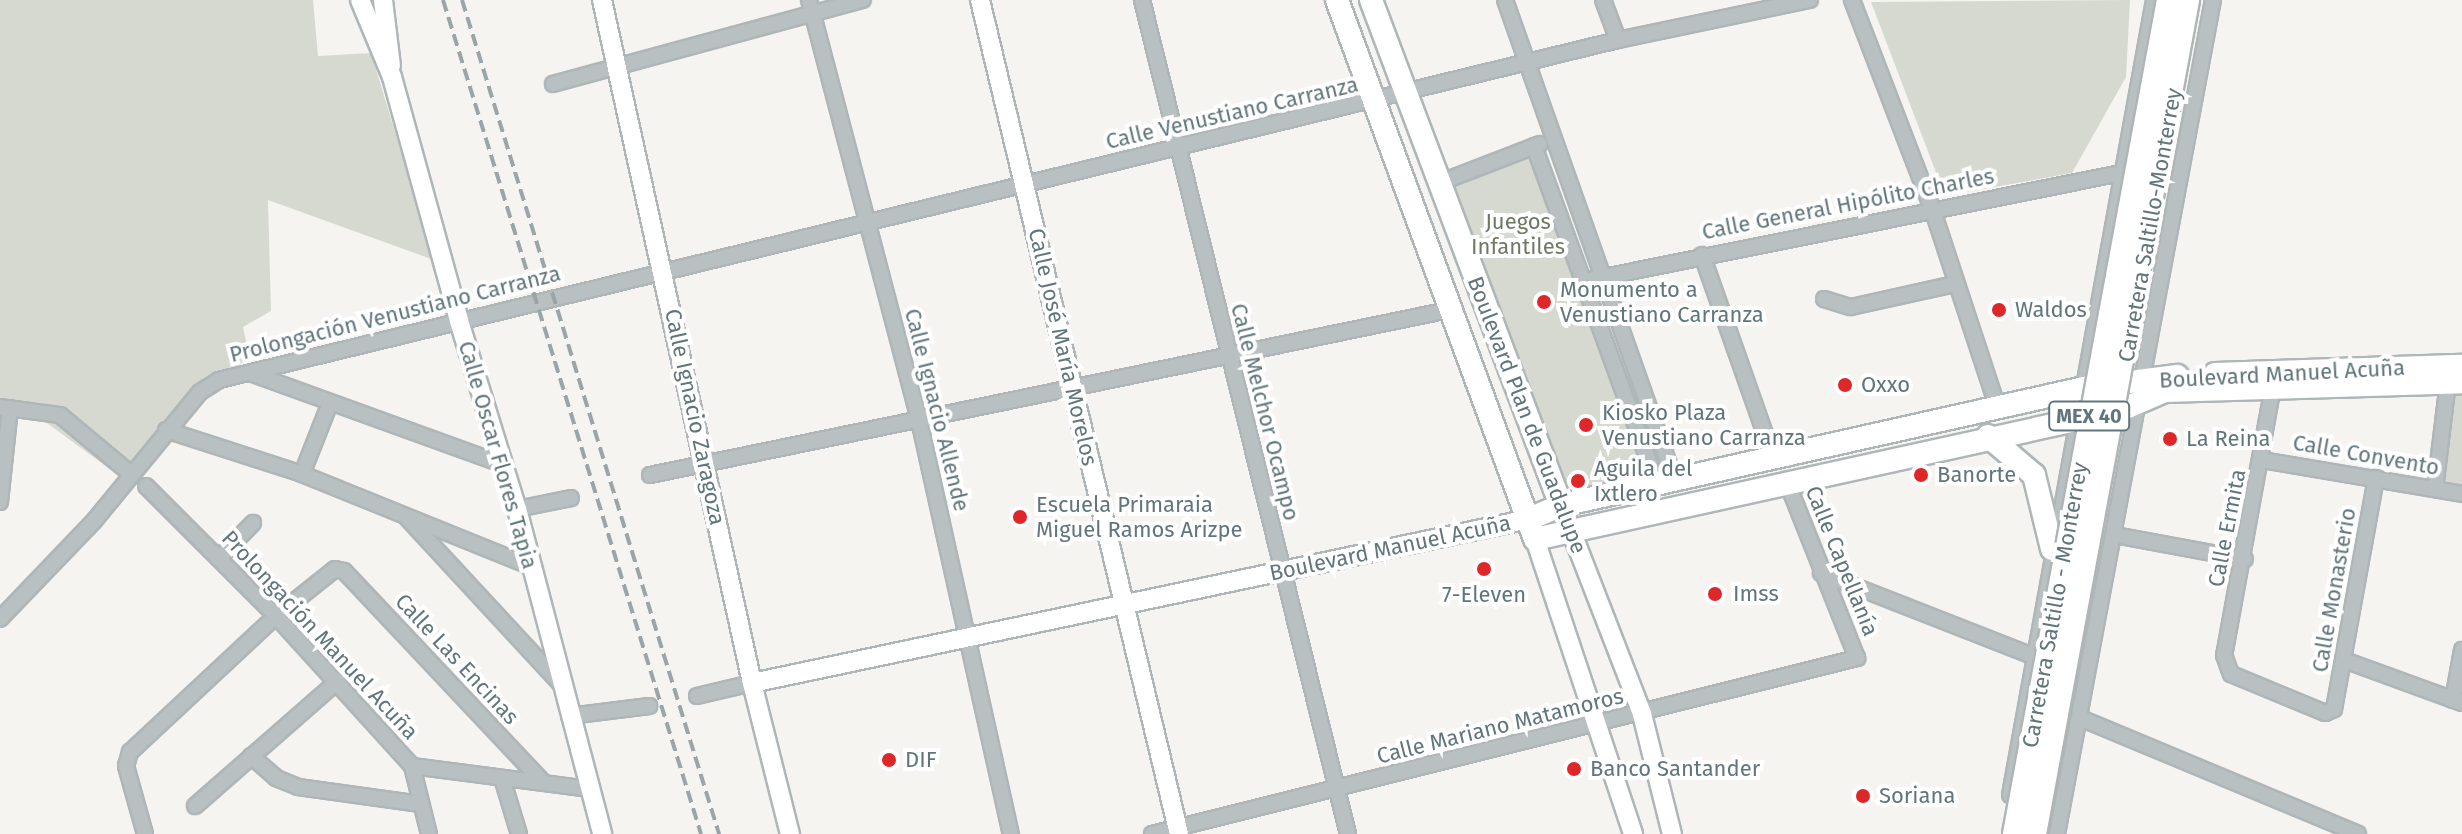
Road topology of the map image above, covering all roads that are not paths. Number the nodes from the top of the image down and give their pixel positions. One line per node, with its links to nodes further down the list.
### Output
1 (360, 0): 23 (street, Calle Oscar Flores Tapia)
2 (383, 0): 23 (street, Calle Oscar Flores Tapia)
3 (602, 0): 22 (street, Calle Ignacio Zaragoza)
4 (863, 0): 18 (street)
5 (980, 0): 32 (street, Calle José María Morelos)
6 (1142, 0): 29 (street, Calle Melchor Ocampo)
7 (1337, 0): 26 (main road, Boulevard Plan de Guadalupe)
8 (1371, 0): 25 (main road, Boulevard Plan de Guadalupe)
9 (1505, 0): 21 (street)
10 (1603, 0): 20 (street)
11 (1727, 0): 19 (street)
12 (1810, 0): 19 (street, Calle Venustiano Carranza)
13 (1852, 0): 35 (street)
14 (2154, 0): 30 (street, Carretera Saltillo-Monterrey)
15 (2169, 0): 135 (highway, Carretera Saltillo - Monterrey / MEX 40, bridge)
16 (2187, 0): 136 (highway, Carretera Saltillo - Monterrey / MEX 40, bridge)
17 (2213, 0): 45 (street, Carretera Saltillo-Monterrey)
18 (810, 7): 22 (street); 36 (street, Calle Ignacio Allende)
19 (1732, 15): 20 (street, Calle Venustiano Carranza)
20 (1618, 40): 21 (street, Calle Venustiano Carranza)
21 (1527, 64): 25 (street, Calle Venustiano Carranza); 27 (street)
22 (619, 66): 24 (street); 38 (street, Calle Ignacio Zaragoza)
23 (392, 77): 44 (street, Calle Oscar Flores Tapia)
24 (553, 84)
25 (1405, 95): 26 (street, Calle Venustiano Carranza); 31 (main road, Boulevard Plan de Guadalupe)
26 (1375, 103): 29 (street, Calle Venustiano Carranza); 43 (main road, Boulevard Plan de Guadalupe)
27 (1552, 140): 28 (street); 33 (street)
28 (1534, 146): 31 (street); 34 (street)
29 (1179, 147): 32 (street, Calle Venustiano Carranza); 49 (street, Calle Melchor Ocampo)
30 (2121, 173): 35 (street, Calle General Hipólito Charles); 46 (street, Carretera Saltillo-Monterrey)
31 (1439, 183): 83 (main road, Boulevard Plan de Guadalupe)
32 (1025, 184): 36 (street, Calle Venustiano Carranza); 54 (street, Calle José María Morelos)
33 (1569, 189): 34 (street); 39 (street)
34 (1552, 194): 40 (street)
35 (1932, 208): 37 (street, Calle General Hipólito Charles); 41 (street)
36 (868, 222): 38 (street, Calle Venustiano Carranza); 62 (street, Calle Ignacio Allende)
37 (1702, 255): 39 (street, Calle General Hipólito Charles); 67 (street)
38 (665, 274): 44 (street, Prolongación Venustiano Carranza); 71 (street, Calle Ignacio Zaragoza)
39 (1601, 277): 40 (street, Calle General Hipólito Charles); 47 (street)
40 (1584, 281): 48 (street)
41 (1955, 284): 42 (street); 58 (street)
42 (1824, 299)
43 (1454, 309): 49 (street); 88 (main road, Boulevard Plan de Guadalupe)
44 (459, 321): 50 (street, Prolongación Venustiano Carranza); 70 (street, Calle Oscar Flores Tapia)
45 (2154, 322): 46 (street); 55 (street, Carretera Saltillo-Monterrey)
46 (2091, 328): 53 (street, Carretera Saltillo-Monterrey)
47 (1621, 333): 48 (street); 59 (street)
48 (1604, 337): 61 (street)
49 (1227, 356): 54 (street); 94 (street, Calle Melchor Ocampo)
50 (253, 374): 56 (street); 63 (street, Prolongación Venustiano Carranza)
51 (2456, 374): 52 (main road, Boulevard Manuel Acuña); 79 (street)
52 (2275, 379): 55 (main road, Boulevard Manuel Acuña); 68 (street, Calle Ermita)
53 (2084, 388): 55 (main road, Boulevard Manuel Acuña); 58 (main road, Boulevard Manuel Acuña); 60 (street, Carretera Saltillo-Monterrey)
54 (1073, 389): 62 (street); 96 (street, Calle José María Morelos)
55 (2143, 393): 60 (main road, Boulevard Manuel Acuña); 69 (street, Carretera Saltillo-Monterrey)
56 (330, 403): 70 (street); 73 (street)
57 (5, 408): 65 (street); 72 (street)
58 (1998, 409): 67 (main road, Boulevard Manuel Acuña)
59 (1650, 415): 61 (street); 77 (street)
60 (2079, 416): 64 (main road, Boulevard Manuel Acuña); 66 (street, Carretera Saltillo-Monterrey)
61 (1633, 419): 77 (street)
62 (919, 420): 71 (street); 99 (street, Calle Ignacio Allende)
63 (166, 430): 72 (street, Prolongación Venustiano Carranza); 73 (street)
64 (1988, 436): 76 (main road, Boulevard Manuel Acuña); 90 (main road)
65 (2, 438): 82 (street)
66 (2070, 456): 69 (street); 90 (street, Carretera Saltillo-Monterrey)
67 (1773, 457): 77 (main road, Boulevard Manuel Acuña)
68 (2262, 460): 75 (street, Calle Convento); 92 (street, Calle Ermita)
69 (2130, 462): 89 (street, Carretera Saltillo-Monterrey)
70 (504, 465): 84 (street, Calle Oscar Flores Tapia)
71 (706, 466): 74 (street); 106 (street, Calle Ignacio Zaragoza)
72 (131, 474): 98 (street, Prolongación Venustiano Carranza)
73 (302, 474): 85 (street)
74 (650, 475)
75 (2376, 478): 79 (street, Calle Convento); 103 (street, Calle Monasterio)
76 (1786, 480): 87 (main road, Boulevard Manuel Acuña); 95 (street, Calle Capellanía)
77 (1666, 482): 83 (main road, Boulevard Manuel Acuña)
78 (146, 486): 91 (street, Prolongación Manuel Acuña)
79 (2435, 489): 80 (street, Calle Convento)
80 (2462, 494)
81 (571, 498): 84 (street)
82 (0, 502)
83 (1562, 505): 87 (main road, Boulevard Plan de Guadalupe); 88 (main road, Boulevard Manuel Acuña)
84 (517, 509): 93 (street, Calle Oscar Flores Tapia)
85 (404, 515): 93 (street); 105 (street)
86 (253, 523): 91 (street)
87 (1570, 528): 88 (main road, Boulevard Manuel Acuña); 111 (street, Boulevard Plan de Guadalupe)
88 (1532, 529): 94 (street, Boulevard Manuel Acuña); 114 (street, Boulevard Plan de Guadalupe)
89 (2114, 535): 92 (street); 113 (street, Carretera Saltillo-Monterrey)
90 (2052, 549): 101 (street, Carretera Saltillo-Monterrey)
91 (219, 558): 97 (street, Prolongación Manuel Acuña)
92 (2245, 559): 110 (street, Calle Ermita)
93 (530, 566): 105 (street, Calle Oscar Flores Tapia)
94 (1282, 571): 96 (street, Boulevard Manuel Acuña); 119 (street, Calle Melchor Ocampo)
95 (1821, 573): 101 (street); 102 (street, Calle Capellanía)
96 (1124, 601): 99 (street, Boulevard Manuel Acuña); 123 (street, Calle José María Morelos)
97 (276, 616): 104 (street, Prolongación Manuel Acuña); 118 (street, Calle Las Encinas); 124 (street)
98 (0, 619)
99 (967, 635): 106 (street, Boulevard Manuel Acuña); 129 (street, Calle Ignacio Allende)
100 (2462, 650): 108 (street)
101 (2035, 657): 134 (street, Carretera Saltillo-Monterrey)
102 (1857, 658): 111 (street, Calle Mariano Matamoros)
103 (2344, 660): 108 (street); 110 (street, Calle Monasterio)
104 (338, 681): 115 (street); 116 (street, Prolongación Manuel Acuña)
105 (560, 683): 112 (street, Calle Oscar Flores Tapia)
106 (752, 683): 107 (street, Boulevard Manuel Acuña); 128 (street, Calle Ignacio Zaragoza)
107 (697, 696)
108 (2457, 702)
109 (649, 706): 112 (street)
110 (2334, 709)
111 (1642, 714): 114 (street, Calle Mariano Matamoros); 133 (street, Boulevard Plan de Guadalupe)
112 (569, 716): 120 (street, Calle Oscar Flores Tapia)
113 (2080, 718): 137 (street, Carretera Saltillo-Monterrey); 138 (street)
114 (1600, 724): 119 (street, Calle Mariano Matamoros); 132 (street, Boulevard Plan de Guadalupe)
115 (251, 756): 121 (street); 122 (street)
116 (412, 766): 117 (street); 121 (street, Prolongación Manuel Acuña)
117 (502, 778): 118 (street); 126 (street)
118 (543, 782): 120 (street)
119 (1338, 787): 123 (street, Calle Mariano Matamoros); 131 (street, Calle Melchor Ocampo)
120 (589, 789): 127 (street, Calle Oscar Flores Tapia)
121 (421, 804): 125 (street, Prolongación Manuel Acuña)
122 (195, 806)
123 (1178, 831): 130 (street, Calle Mariano Matamoros)
124 (145, 834)
125 (429, 834)
126 (519, 834)
127 (602, 834)
128 (790, 834)
129 (1011, 834)
130 (1152, 834)
131 (1348, 834)
132 (1633, 834)
133 (1672, 834)
134 (2003, 834)
135 (2015, 834)
136 (2034, 834)
137 (2057, 834)
138 (2358, 834)

